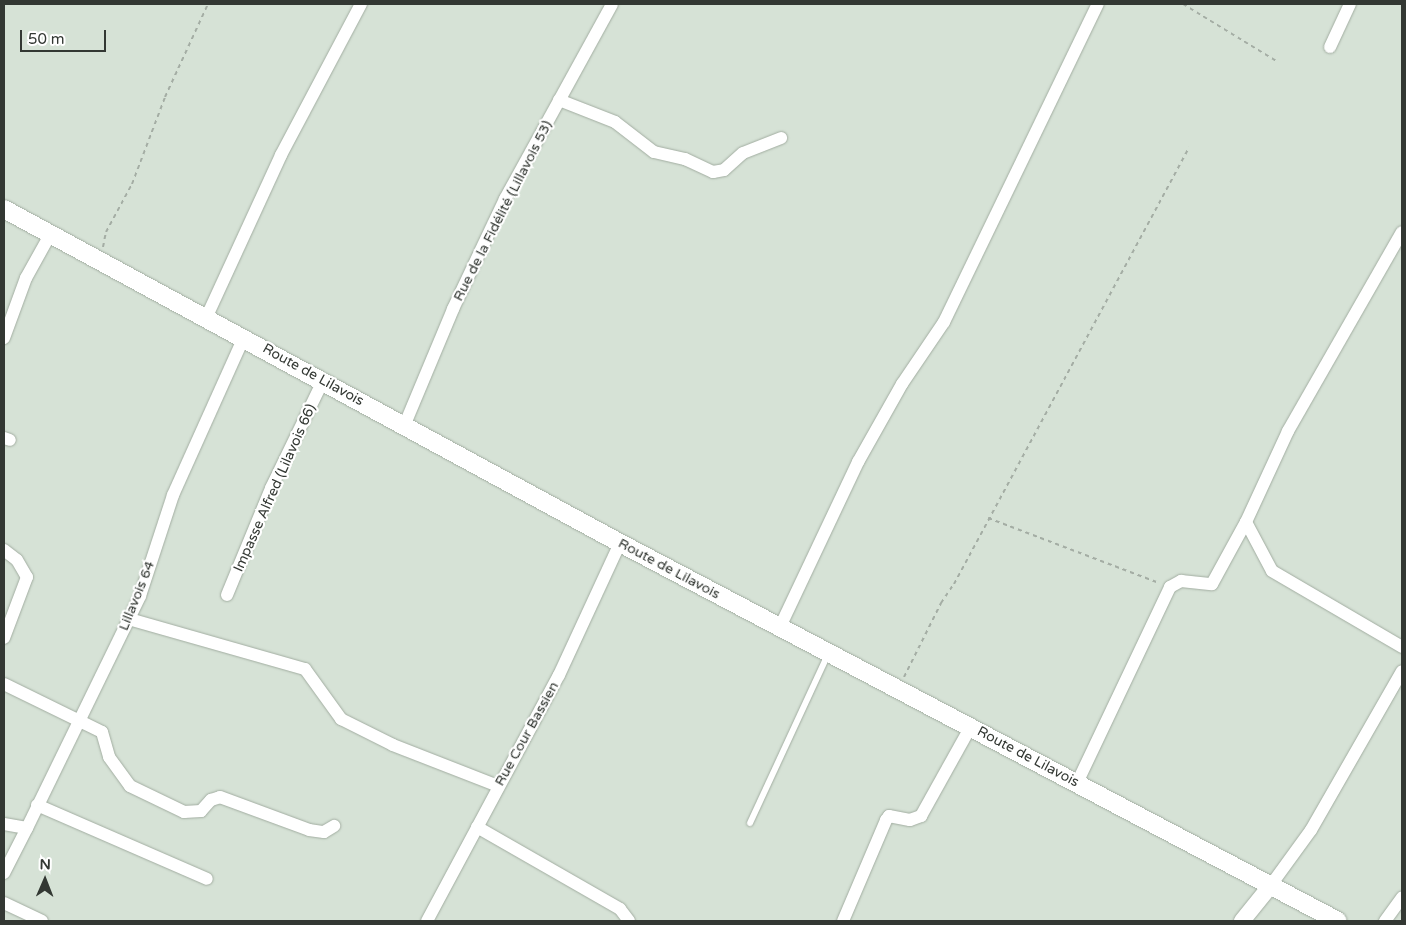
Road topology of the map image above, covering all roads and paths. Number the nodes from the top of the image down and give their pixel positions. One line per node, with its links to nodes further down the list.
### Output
1 (208, 4): 15 (path)
2 (362, 4): 16 (street)
3 (612, 4): 9 (street, Rue de la Fidélité (Lillavois 53))
4 (1098, 4): 28 (street)
5 (1182, 4): 8 (path)
6 (1350, 4): 7 (street)
7 (1330, 47)
8 (1278, 62)
9 (559, 100): 10 (street); 20 (street, Rue de la Fidélité (Lillavois 53))
10 (781, 138)
11 (1189, 147): 21 (path)
12 (4, 209): 14 (main road, Route de Lilavois)
13 (1402, 232): 22 (street)
14 (51, 233): 15 (main road, Route de Lilavois); 18 (street)
15 (99, 258): 16 (main road, Route de Lilavois)
16 (207, 316): 17 (main road, Route de Lilavois)
17 (244, 337): 19 (main road, Route de Lilavois); 27 (street, Lillavois 64)
18 (4, 338)
19 (323, 381): 20 (main road, Route de Lilavois); 26 (street, Impasse Alfred (Lilavois 66))
20 (405, 424): 23 (main road, Route de Lilavois)
21 (988, 518): 25 (path); 34 (path)
22 (1246, 522): 25 (street); 30 (street)
23 (620, 543): 28 (main road, Route de Lilavois); 38 (street, Rue Cour Bassien)
24 (4, 550): 29 (street)
25 (1170, 587): 37 (street)
26 (227, 596)
27 (129, 619): 35 (street, Lillavois 64); 38 (street)
28 (780, 627): 31 (main road, Route de Lilavois)
29 (4, 638)
30 (1402, 647)
31 (829, 652): 34 (main road, Route de Lilavois); 40 (lane)
32 (1402, 671): 47 (street)
33 (4, 684): 35 (street)
34 (899, 688): 36 (main road, Route de Lilavois)
35 (78, 718): 39 (street, Lillavois 64); 42 (street)
36 (971, 726): 37 (main road, Route de Lilavois); 53 (street)
37 (1077, 783): 47 (main road, Route de Lilavois)
38 (498, 786): 43 (street, Rue Cour Bassien)
39 (37, 805): 44 (street, Lillavois 64); 46 (street)
40 (750, 823)
41 (4, 824): 44 (street)
42 (334, 826)
43 (477, 827): 51 (street, Rue Cour Bassien); 52 (street)
44 (27, 828): 45 (street, Lillavois 64)
45 (4, 873)
46 (207, 879)
47 (1271, 885): 54 (street); 55 (main road, Route de Lilavois)
48 (1402, 898): 56 (street)
49 (4, 903): 50 (street)
50 (42, 921)
51 (427, 921)
52 (629, 921)
53 (843, 921)
54 (1242, 921)
55 (1338, 921)
56 (1385, 921)

